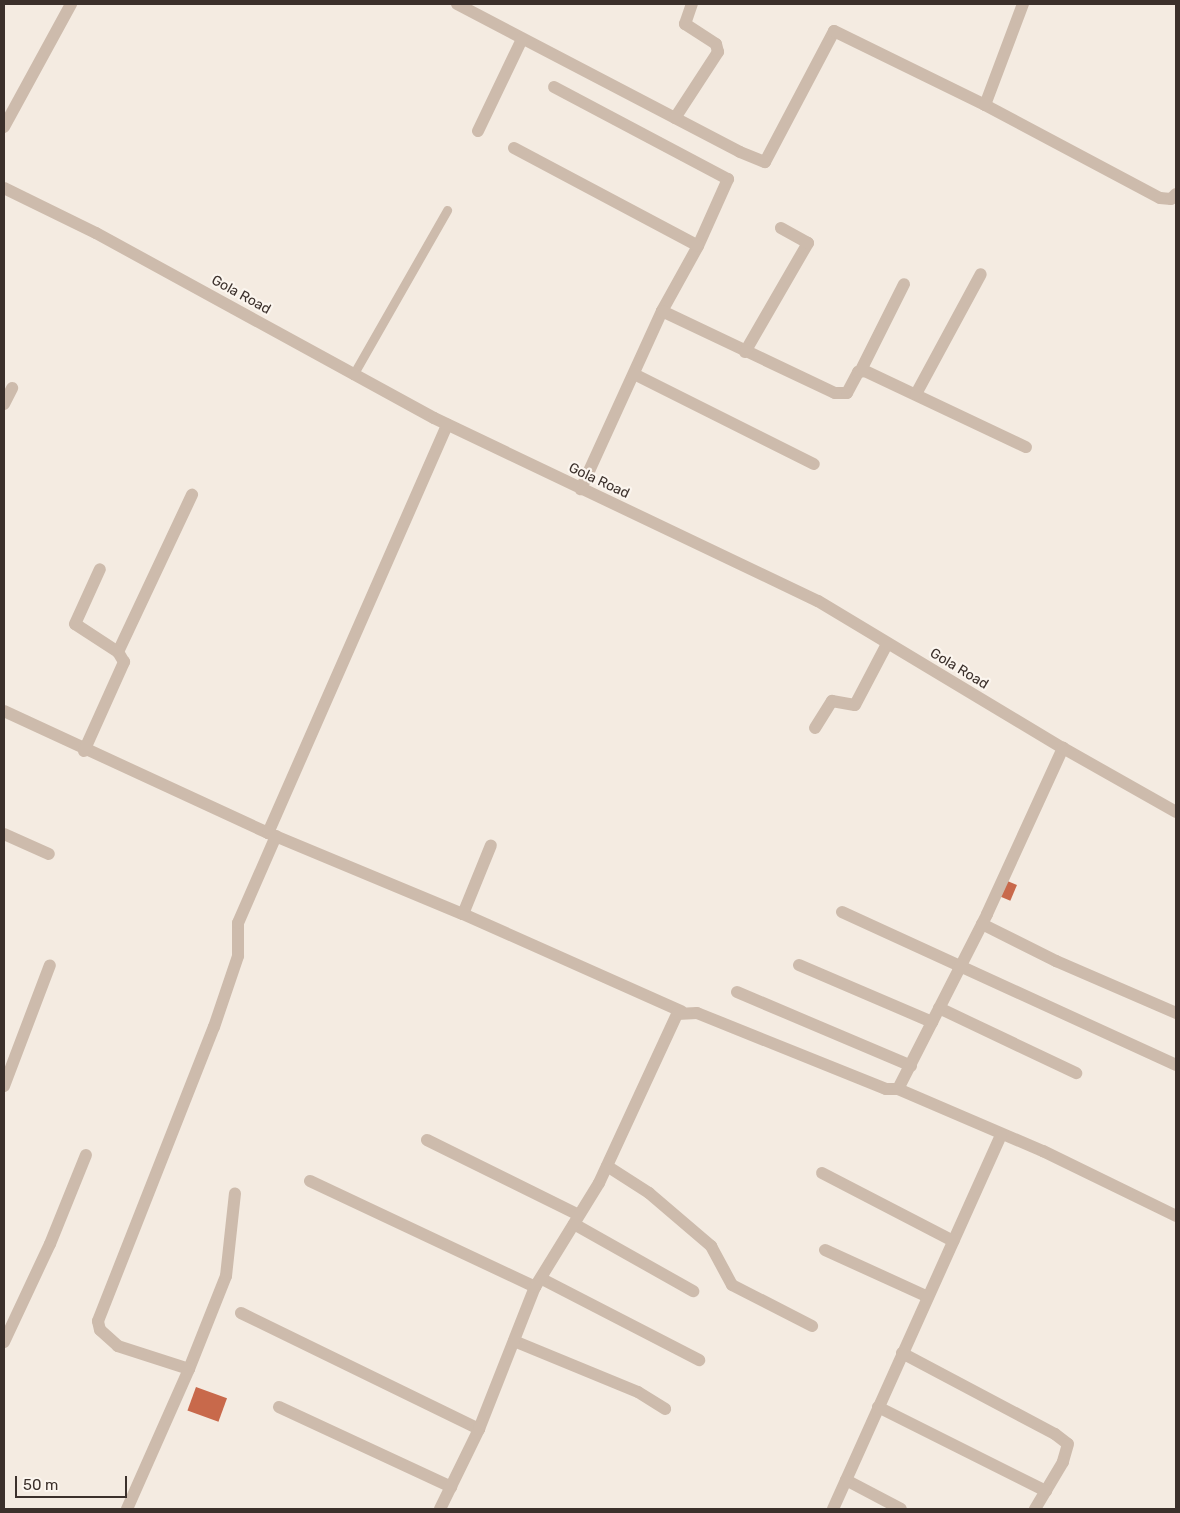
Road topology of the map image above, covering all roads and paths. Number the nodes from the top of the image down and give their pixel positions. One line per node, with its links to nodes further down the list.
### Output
1 (71, 4): 9 (street)
2 (456, 4): 5 (street)
3 (692, 4): 8 (street)
4 (1023, 4): 7 (street)
5 (522, 39): 8 (street); 10 (street)
6 (554, 87): 16 (street)
7 (985, 105): 8 (street); 13 (street)
8 (675, 118)
9 (4, 126)
10 (478, 132)
11 (514, 148): 16 (street)
12 (4, 188): 23 (street, Gola Road)
13 (1176, 194)
14 (448, 210): 23 (lane)
15 (781, 228): 20 (street)
16 (698, 246): 19 (street)
17 (981, 274): 25 (street)
18 (904, 284): 21 (street)
19 (662, 311): 20 (street); 22 (street)
20 (745, 352): 21 (street)
21 (860, 370): 25 (street)
22 (634, 374): 29 (street); 30 (street)
23 (353, 375): 27 (street, Gola Road)
24 (12, 388): 26 (street)
25 (916, 394): 28 (street)
26 (4, 404)
27 (447, 425): 30 (street, Gola Road); 41 (street)
28 (1026, 447)
29 (814, 464)
30 (581, 489): 33 (street, Gola Road)
31 (192, 495): 34 (street)
32 (100, 569): 34 (street)
33 (887, 644): 36 (street); 37 (street, Gola Road)
34 (118, 652): 38 (street)
35 (4, 711): 38 (street)
36 (815, 728)
37 (1063, 748): 39 (street, Gola Road); 46 (street)
38 (84, 751): 41 (street)
39 (1176, 812)
40 (4, 834): 43 (street)
41 (272, 834): 45 (street); 80 (street)
42 (491, 845): 45 (street)
43 (49, 854)
44 (842, 912): 47 (street)
45 (463, 914): 52 (street)
46 (982, 924): 47 (street); 53 (street)
47 (961, 964): 51 (street); 55 (street)
48 (50, 965): 58 (street)
49 (799, 965): 54 (street)
50 (737, 992): 56 (street)
51 (939, 1008): 54 (street); 57 (street)
52 (682, 1012): 59 (street); 63 (street)
53 (1176, 1013)
54 (932, 1022): 56 (street)
55 (1176, 1065)
56 (911, 1066): 59 (street)
57 (1076, 1073)
58 (4, 1086)
59 (898, 1089): 60 (street)
60 (1001, 1134): 67 (street); 69 (street)
61 (427, 1140): 68 (street)
62 (86, 1155): 77 (street)
63 (607, 1166): 68 (street); 75 (street)
64 (822, 1173): 69 (street)
65 (310, 1181): 71 (street)
66 (235, 1193): 80 (street)
67 (1176, 1216)
68 (576, 1220): 71 (street); 72 (street)
69 (953, 1241): 73 (street)
70 (825, 1250): 73 (street)
71 (538, 1283): 76 (street); 79 (street)
72 (693, 1291)
73 (928, 1297): 78 (street)
74 (241, 1314): 84 (street)
75 (812, 1326)
76 (514, 1341): 83 (street); 84 (street)
77 (4, 1342)
78 (902, 1353): 82 (street); 87 (street)
79 (698, 1360)
80 (189, 1369): 88 (street)
81 (279, 1407): 86 (street)
82 (878, 1407): 85 (street); 87 (street)
83 (665, 1409)
84 (479, 1429): 86 (street)
85 (846, 1480): 90 (street); 91 (street)
86 (451, 1487): 89 (street)
87 (1046, 1491): 92 (street)
88 (127, 1509)
89 (442, 1509)
90 (833, 1509)
91 (901, 1509)
92 (1035, 1509)

